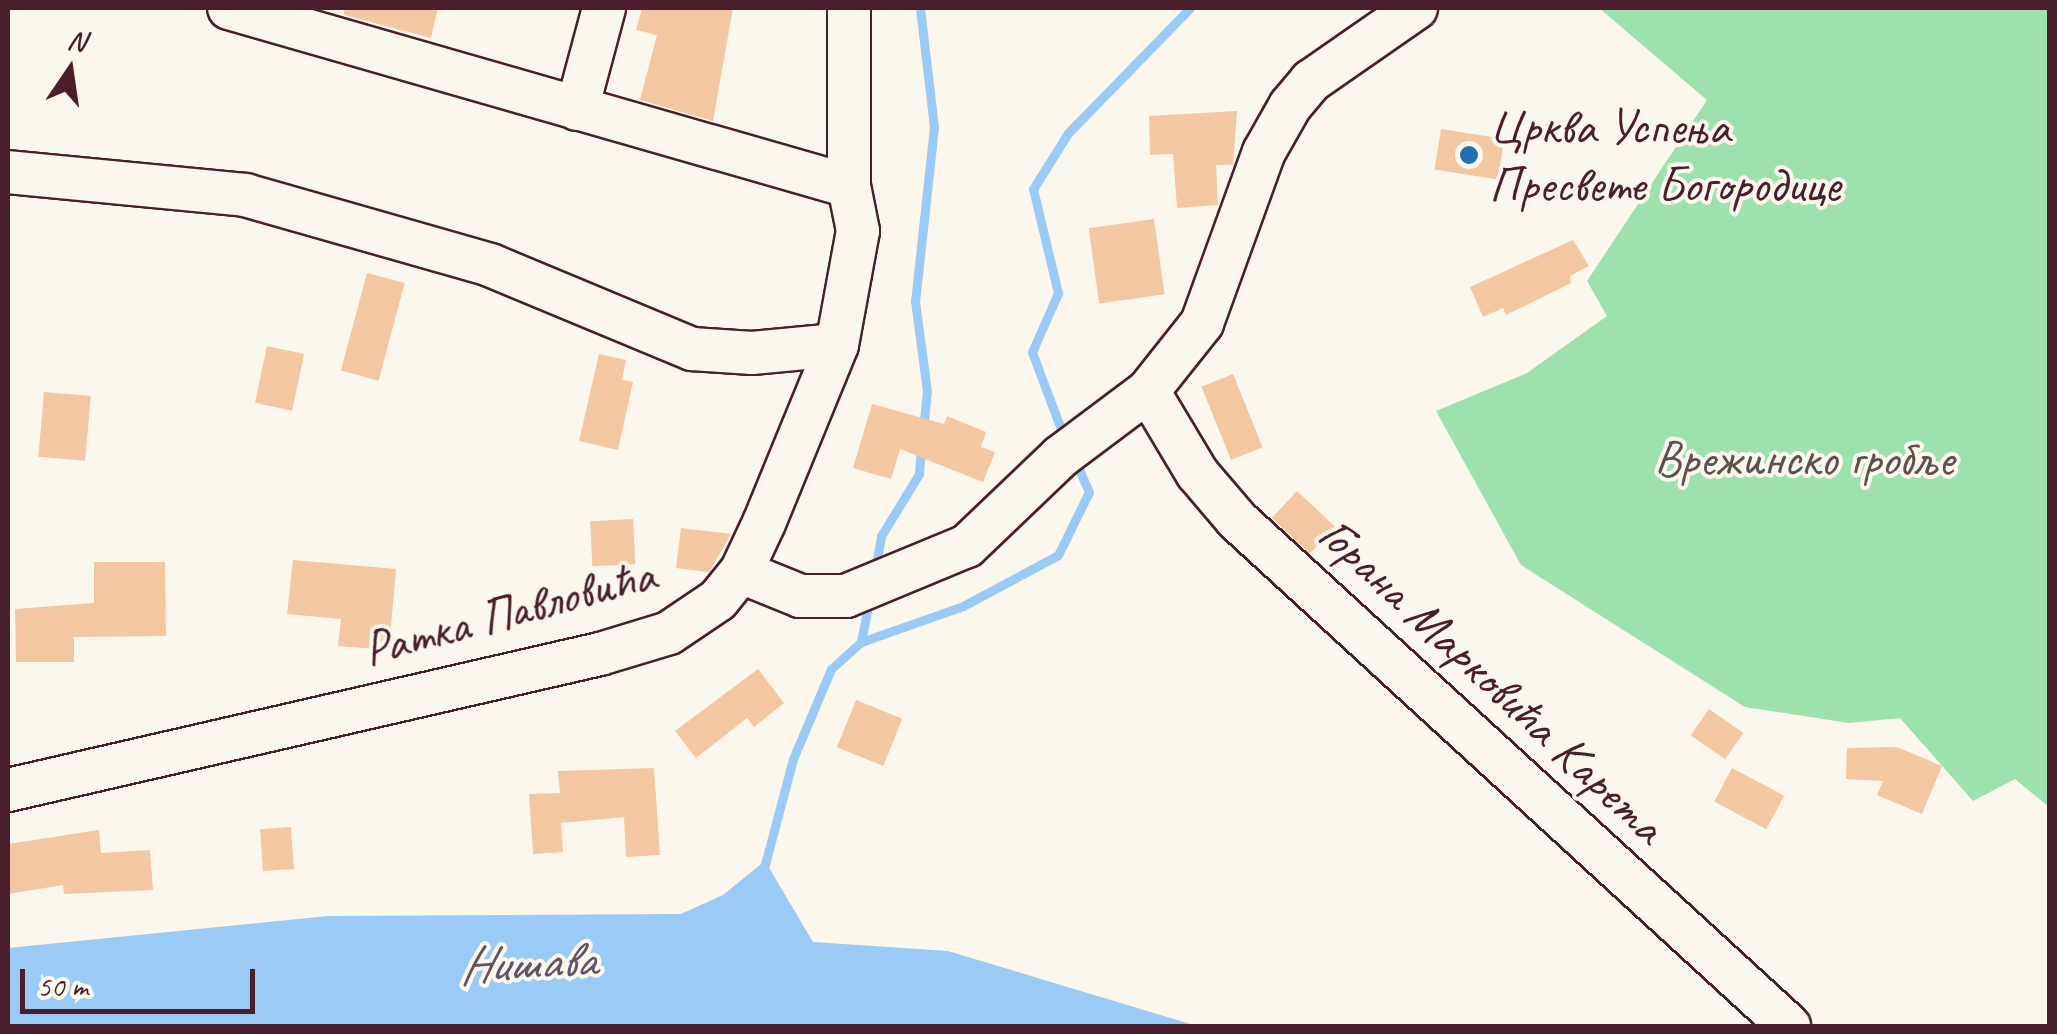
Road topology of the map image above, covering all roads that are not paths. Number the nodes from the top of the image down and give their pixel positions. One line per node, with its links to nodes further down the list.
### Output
1 (228, 8): 5 (street)
2 (604, 8): 6 (street)
3 (849, 8): 8 (street, Ратка Павловића)
4 (1416, 8): 10 (street)
5 (295, 17): 6 (street)
6 (577, 108): 8 (street)
7 (8, 172): 9 (street)
8 (849, 186): 9 (street, Ратка Павловића)
9 (837, 345): 11 (street, Ратка Павловића)
10 (1148, 391): 11 (street); 13 (street, Горана Марковића Карета)
11 (741, 572): 12 (street, Ратка Павловића)
12 (8, 790)
13 (1789, 1026)

